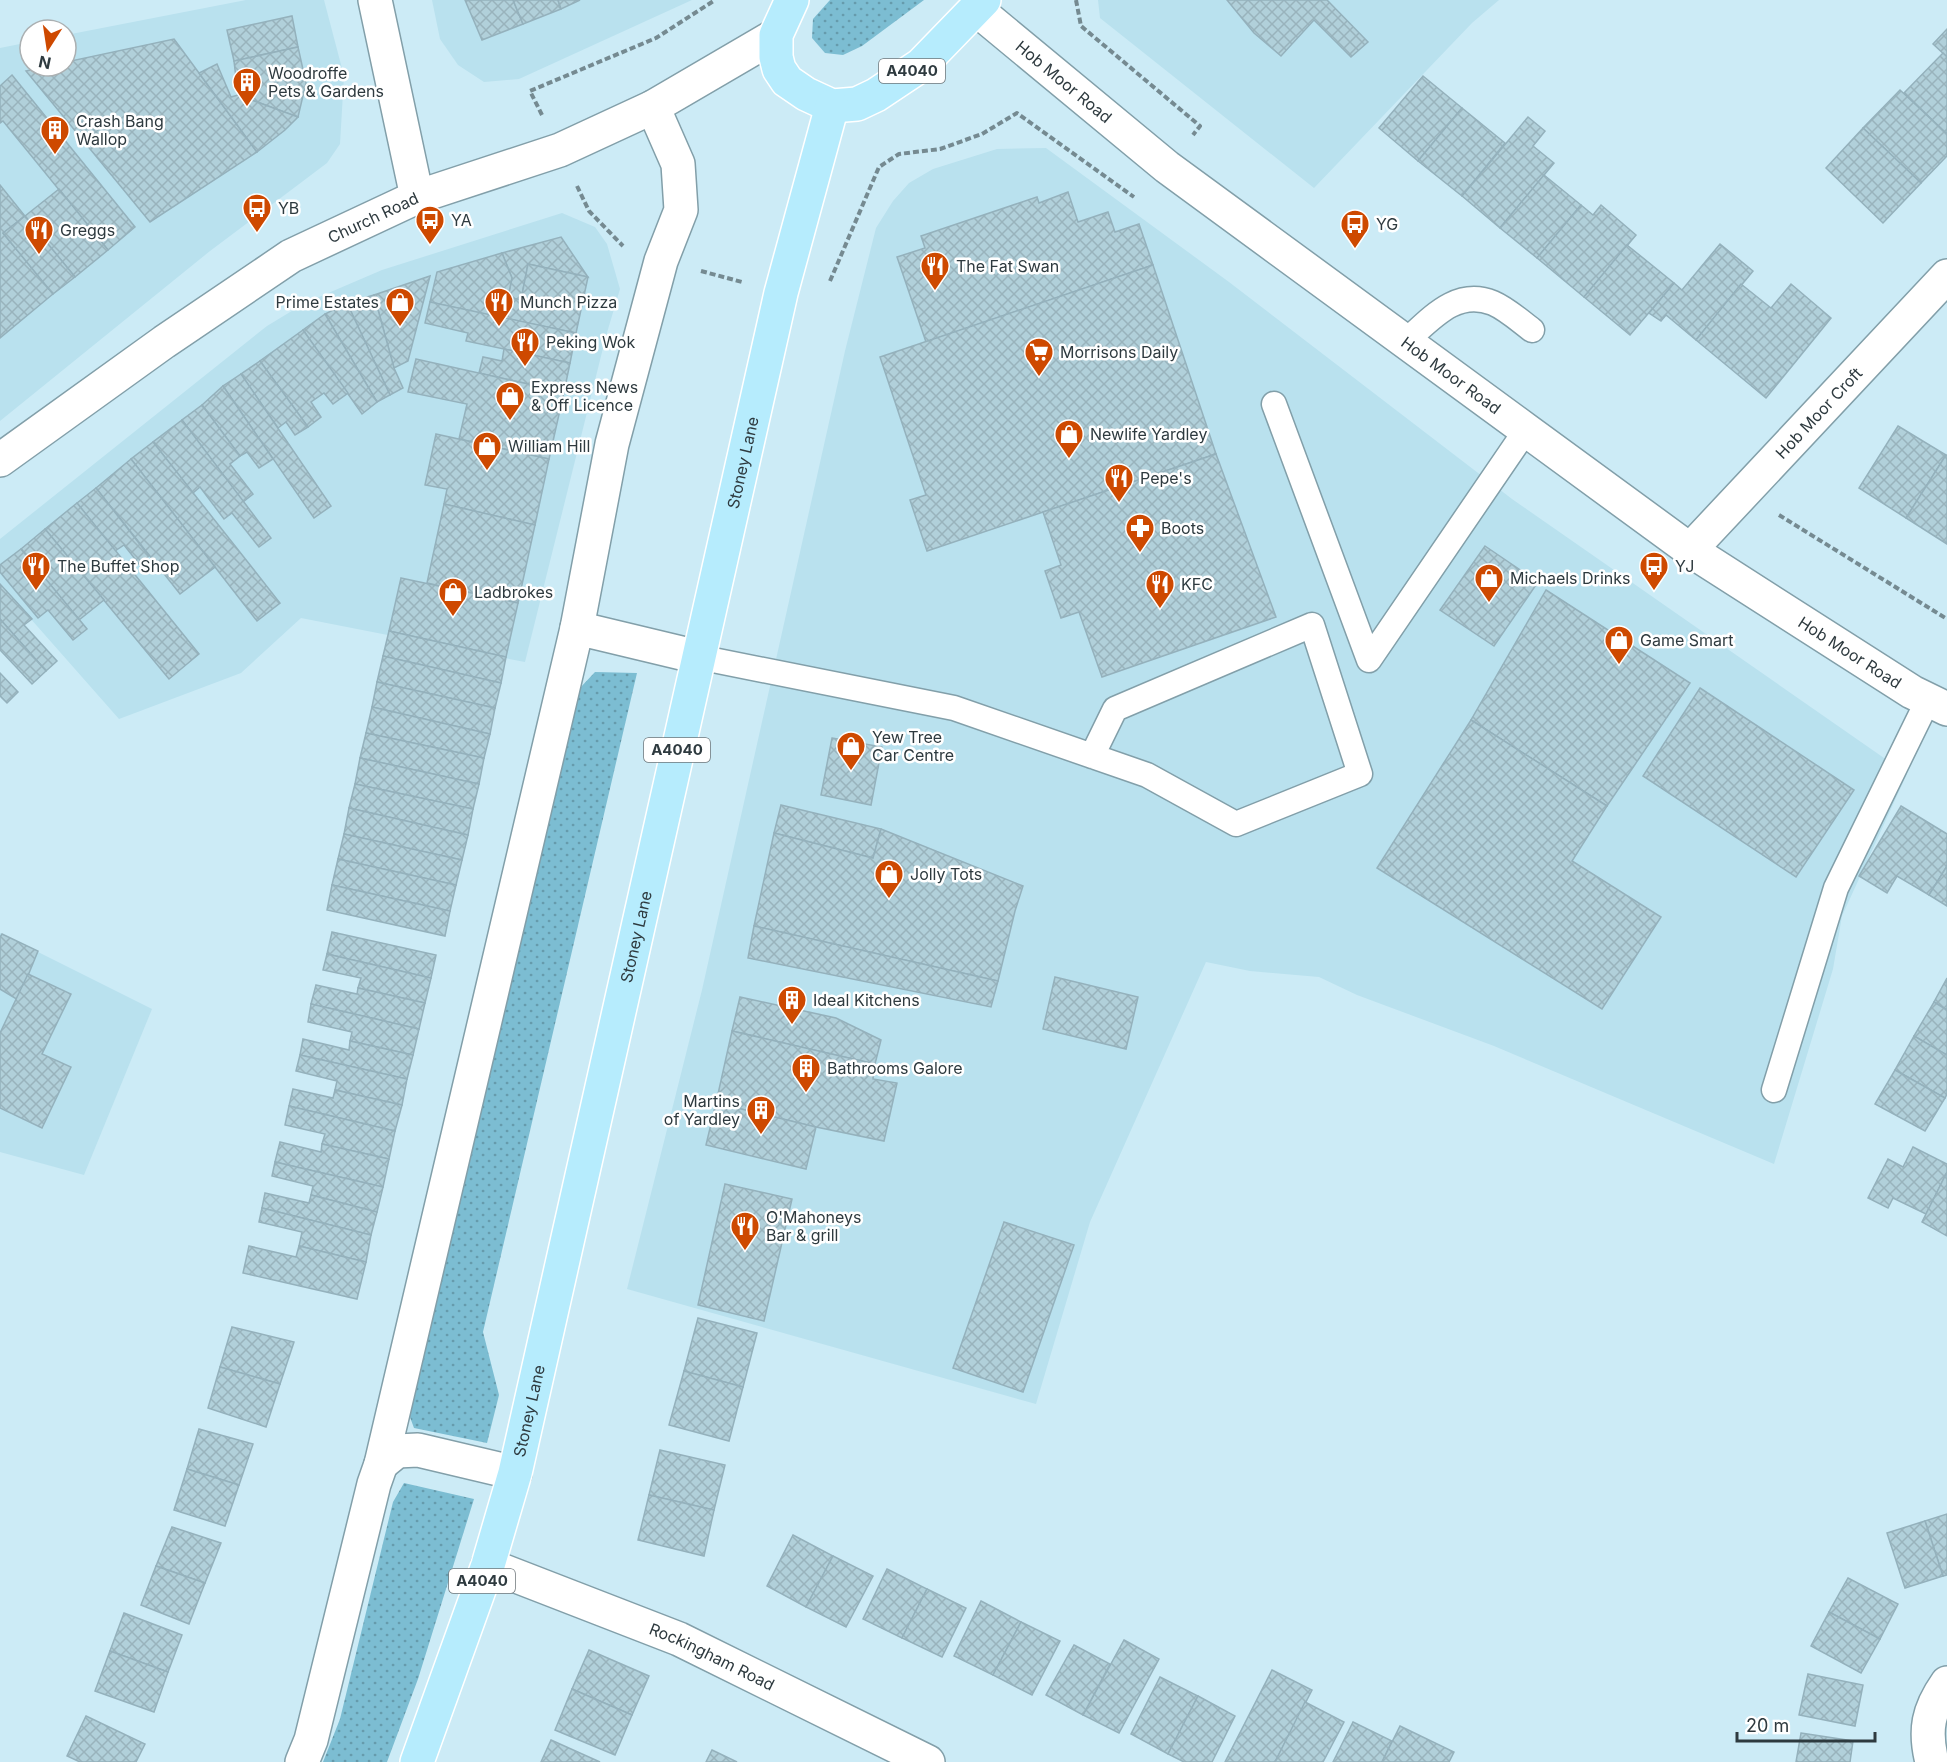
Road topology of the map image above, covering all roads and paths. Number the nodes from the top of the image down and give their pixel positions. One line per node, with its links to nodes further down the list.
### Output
1 (375, 0): 9 (street)
2 (792, 0): 5 (main road)
3 (1076, 0): 8 (path)
4 (980, 4): 6 (main road, A4040); 12 (street, Hob Moor Road)
5 (776, 35): 6 (main road); 7 (street, Church Road)
6 (832, 106): 20 (main road, Stoney Lane / A4040)
7 (653, 107): 9 (street, Church Road); 19 (street)
8 (1200, 126)
9 (417, 197): 15 (street, Church Road)
10 (1947, 276): 16 (street, Hob Moor Croft)
11 (1532, 330): 12 (lane)
12 (1405, 342): 14 (street, Hob Moor Road)
13 (1274, 404): 14 (lane)
14 (1526, 430): 17 (street, Hob Moor Road)
15 (0, 460)
16 (1743, 493): 17 (street, Hob Moor Croft); 18 (path)
17 (1690, 550): 21 (street, Hob Moor Road)
18 (1947, 619)
19 (578, 628): 20 (street); 24 (street)
20 (698, 657): 22 (lane); 25 (main road, Stoney Lane / A4040)
21 (1937, 704): 23 (lane)
22 (1092, 756): 22 (lane)
23 (1774, 1090)
24 (381, 1464): 25 (street); 28 (street)
25 (515, 1473): 26 (main road, Stoney Lane / A4040)
26 (488, 1565): 29 (main road, Stoney Lane / A4040); 30 (street, Rockingham Road)
27 (1947, 1683): 31 (street)
28 (302, 1762)
29 (417, 1762)
30 (928, 1762)
31 (1932, 1762)

